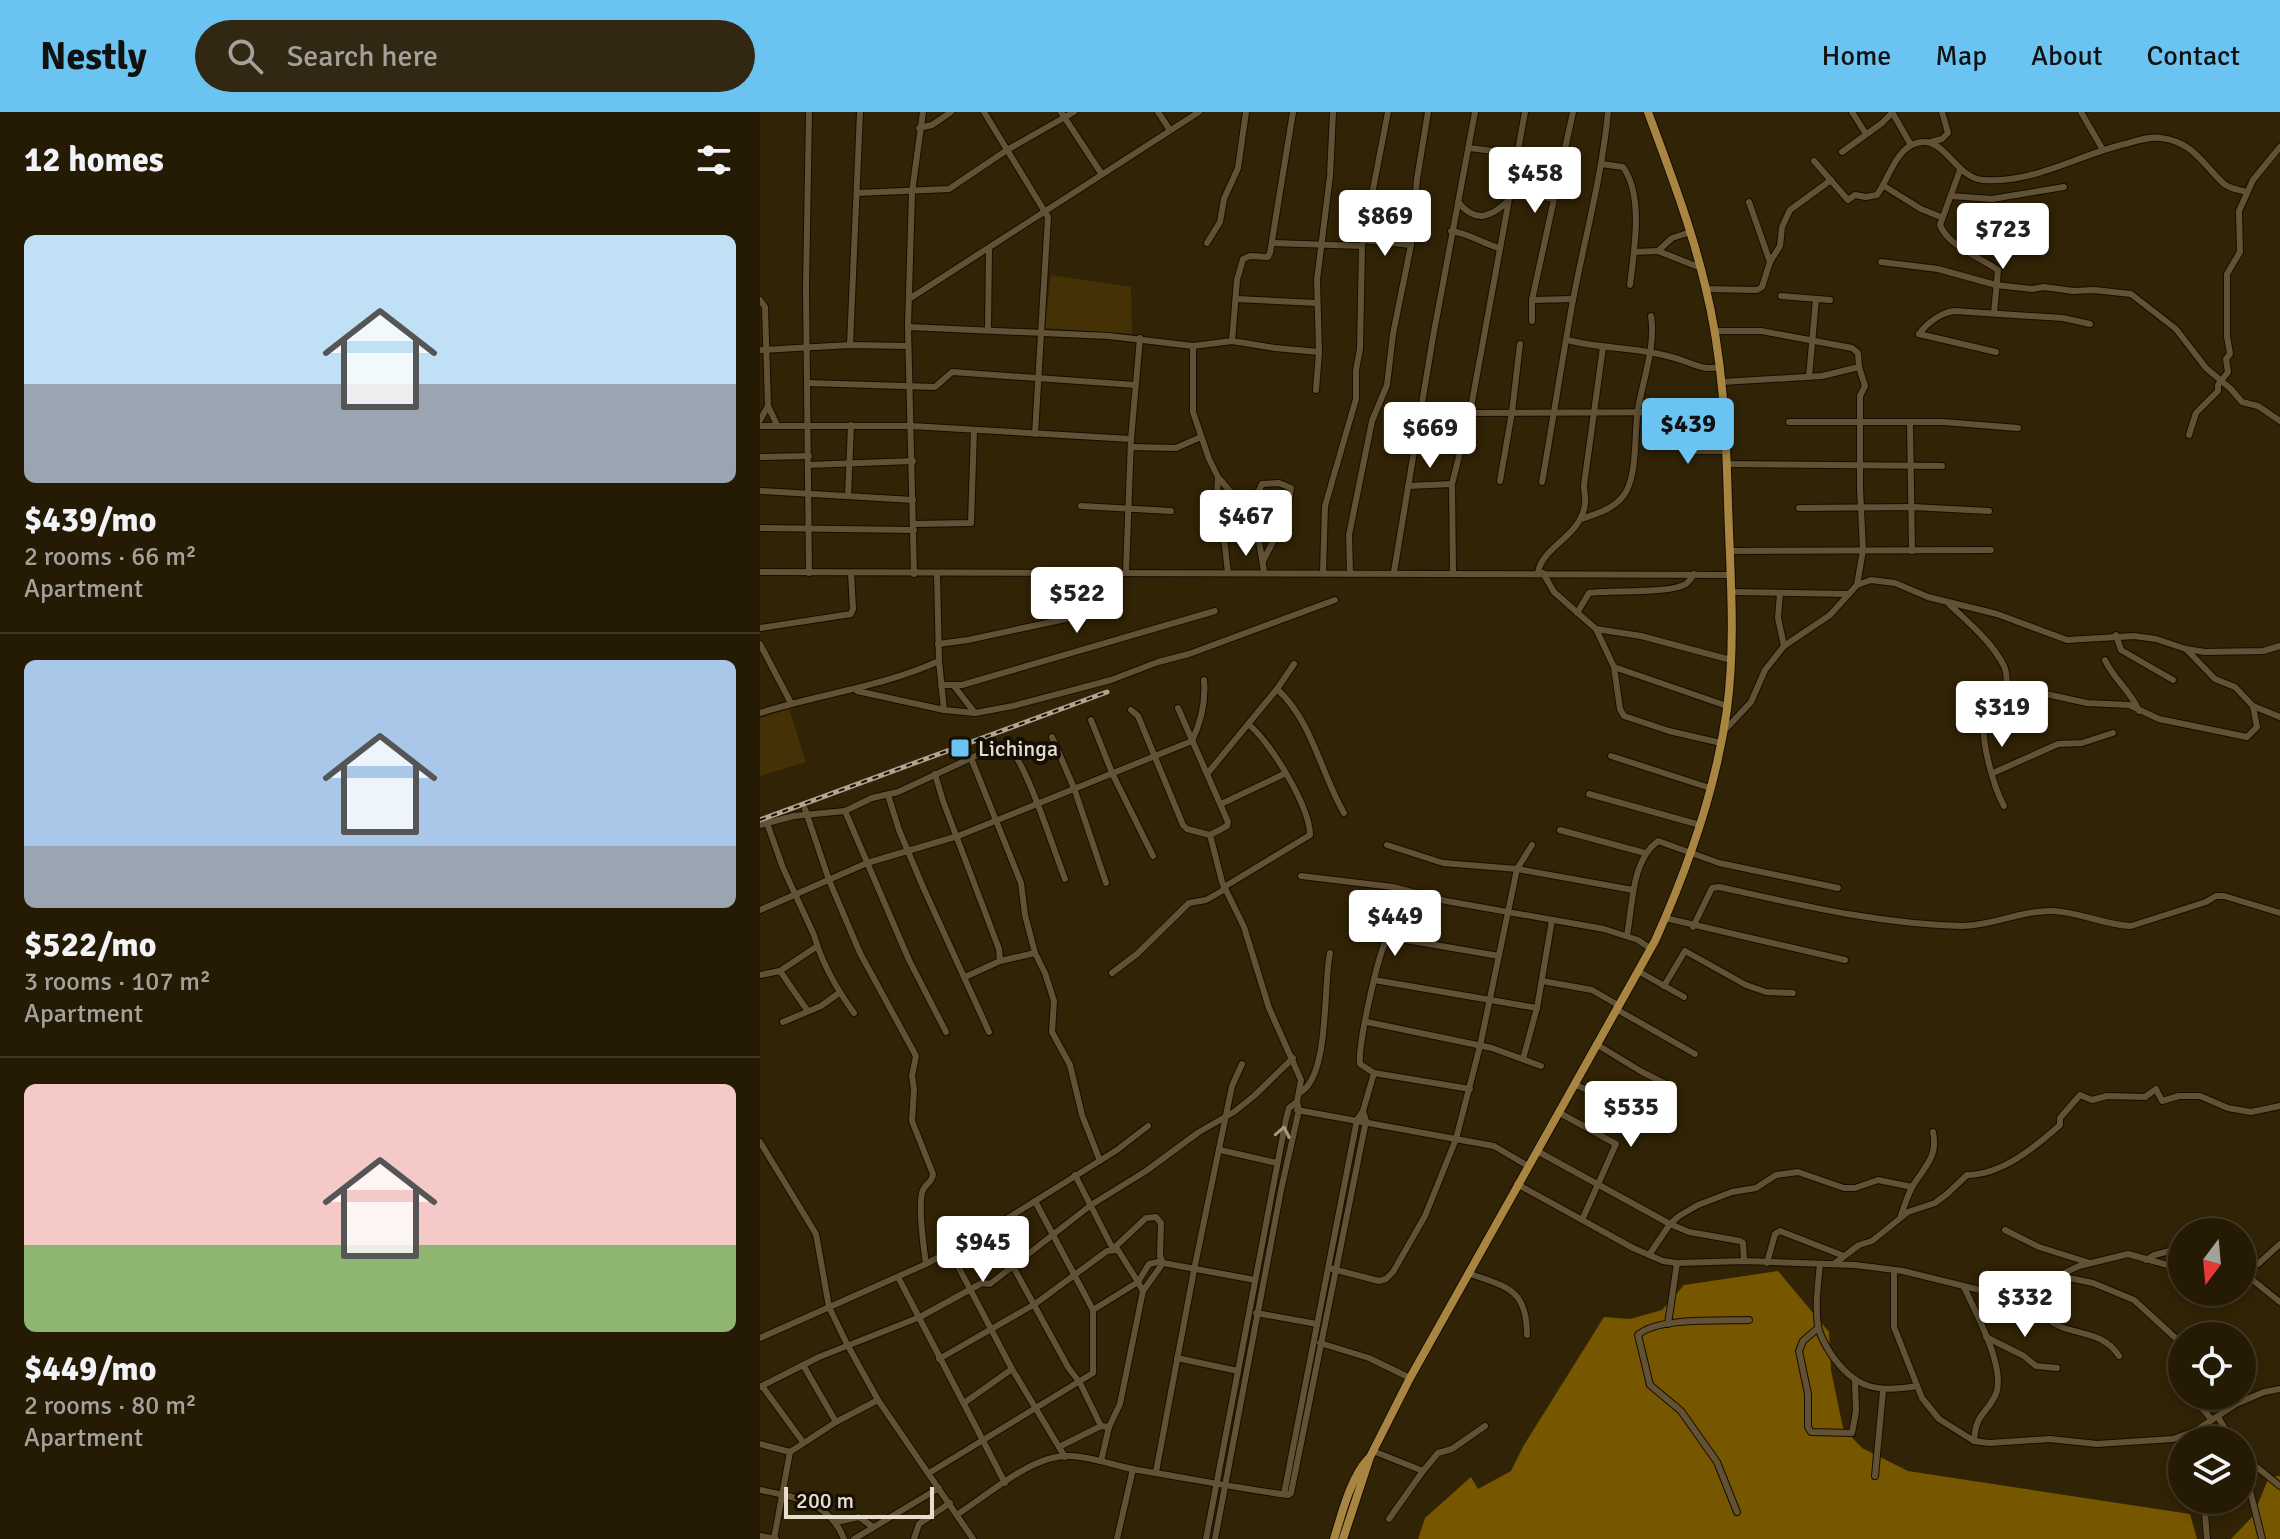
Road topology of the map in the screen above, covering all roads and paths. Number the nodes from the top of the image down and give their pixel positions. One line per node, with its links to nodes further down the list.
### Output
1 (809, 112): 97 (street)
2 (860, 112): 46 (street)
3 (923, 112): 24 (street)
4 (951, 112): 24 (street)
5 (984, 112): 31 (street)
6 (1074, 112): 23 (street)
7 (1158, 112): 25 (street)
8 (1199, 112): 25 (street)
9 (1246, 112): 57 (street)
10 (1293, 112): 58 (street)
11 (1333, 112): 61 (street)
12 (1388, 112): 59 (street)
13 (1428, 112): 60 (street)
14 (1475, 112): 30 (street)
15 (1525, 112): 34 (street)
16 (1573, 112): 49 (street)
17 (1608, 112): 36 (street)
18 (1648, 112): 56 (main road)
19 (1852, 112): 26 (street)
20 (1892, 112): 26 (street); 28 (street)
21 (1942, 112): 27 (street)
22 (2081, 112): 32 (street)
23 (1063, 115): 31 (street); 38 (street)
24 (919, 128): 44 (street)
25 (1170, 130): 38 (street)
26 (1866, 134): 33 (street)
27 (1931, 142): 28 (street); 37 (street)
28 (1911, 145): 41 (street)
29 (2280, 147): 45 (street)
30 (1469, 148): 34 (street); 50 (street)
31 (1007, 150): 44 (street); 53 (street)
32 (2103, 150): 39 (street); 45 (street)
33 (1842, 152)
34 (1518, 154): 43 (street)
35 (1814, 161): 40 (street)
36 (1601, 164): 65 (street); 75 (street)
37 (1960, 170): 39 (street); 48 (street)
38 (1101, 173): 53 (street)
39 (2028, 176): 47 (street)
40 (1831, 180): 41 (street); 66 (street)
41 (1884, 186): 54 (street)
42 (2064, 187): 47 (street)
43 (1510, 191): 49 (street); 51 (street)
44 (912, 192): 46 (street); 73 (street)
45 (2247, 192): 107 (street)
46 (857, 193): 94 (street)
47 (2034, 193): 48 (street)
48 (1951, 196): 54 (street)
49 (1554, 199): 78 (street)
50 (1458, 201): 51 (street); 55 (street)
51 (1508, 201): 62 (street)
52 (1749, 202): 66 (street)
53 (1044, 210): 63 (street); 87 (street)
54 (1941, 217): 70 (street)
55 (1451, 231): 62 (street); 120 (street)
56 (1691, 232): 64 (street); 68 (main road)
57 (1207, 243)
58 (1273, 243): 61 (street); 74 (street)
59 (1362, 243): 60 (street); 61 (street); 179 (street)
60 (1411, 245): 180 (street)
61 (1320, 246): 80 (street)
62 (1499, 248): 119 (street)
63 (989, 250): 73 (street); 86 (street)
64 (1658, 251): 65 (street); 68 (street)
65 (1634, 252): 69 (street)
66 (1770, 262): 71 (street)
67 (1881, 262): 70 (street)
68 (1701, 268): 71 (main road)
69 (1630, 285)
70 (1996, 285): 81 (street); 107 (street)
71 (1706, 289): 88 (main road)
72 (1781, 296): 76 (street)
73 (909, 299): 85 (street)
74 (1236, 299): 80 (street); 92 (street)
75 (1573, 299): 78 (street); 91 (street)
76 (1816, 299): 79 (street); 90 (street)
77 (760, 300): 99 (street)
78 (1532, 300): 83 (street)
79 (1830, 300)
80 (1317, 303): 101 (street)
81 (1994, 313): 84 (street); 102 (street)
82 (1651, 316): 100 (street)
83 (1532, 321)
84 (2090, 324)
85 (908, 327): 86 (street); 95 (street)
86 (988, 329): 87 (street)
87 (1042, 331): 89 (street); 106 (street)
88 (1715, 331): 90 (street); 103 (main road)
89 (1140, 338): 96 (street); 110 (street)
90 (1812, 339): 104 (street); 105 (street)
91 (1567, 340): 98 (street); 116 (street)
92 (1232, 341): 96 (street); 101 (street)
93 (1520, 344): 115 (street)
94 (850, 345): 95 (street); 97 (street)
95 (908, 346): 111 (street)
96 (1193, 346): 136 (street)
97 (806, 347): 99 (street); 109 (street)
98 (1603, 347): 100 (street); 117 (street)
99 (763, 350): 113 (street)
100 (1649, 351): 103 (street); 114 (street)
101 (1319, 352): 112 (street)
102 (1996, 352)
103 (1720, 367): 108 (main road)
104 (1859, 367): 105 (street); 126 (street)
105 (1809, 377): 108 (street)
106 (1039, 379): 110 (street); 111 (street); 134 (street)
107 (2220, 381): 121 (street); 135 (street)
108 (1722, 382): 118 (main road)
109 (808, 383): 111 (street); 125 (street)
110 (1135, 385): 137 (street)
111 (909, 386): 130 (street)
112 (1316, 390)
113 (768, 406): 123 (street); 128 (street)
114 (1638, 411): 117 (street); 118 (street); 167 (street)
115 (1512, 412): 116 (street); 119 (street); 151 (street)
116 (1556, 412): 117 (street); 152 (street)
117 (1593, 412): 167 (street)
118 (1724, 412): 140 (main road)
119 (1470, 413): 124 (street)
120 (1419, 421): 124 (street); 154 (street)
121 (2280, 421)
122 (1789, 422): 126 (street)
123 (760, 423): 128 (street)
124 (1468, 423): 153 (street)
125 (809, 424): 128 (street); 129 (street); 141 (street)
126 (1861, 424): 127 (street); 148 (street)
127 (1910, 424): 131 (street); 147 (street)
128 (777, 425)
129 (851, 425): 130 (street); 144 (street)
130 (911, 426): 132 (street); 143 (street)
131 (2018, 428)
132 (974, 430): 134 (street); 169 (street)
133 (1672, 433): 140 (street)
134 (1035, 434): 137 (street)
135 (2189, 435)
136 (1201, 437): 138 (street); 139 (street)
137 (1131, 443): 138 (street); 160 (street)
138 (1187, 443): 139 (street)
139 (1205, 449): 150 (street)
140 (1726, 451): 145 (main road)
141 (809, 456): 142 (street); 146 (street)
142 (760, 457)
143 (913, 461): 144 (street); 158 (street)
144 (851, 464): 146 (street); 157 (street)
145 (1727, 464): 148 (street); 173 (main road)
146 (808, 465): 156 (street)
147 (1911, 465): 148 (street); 149 (street); 161 (street)
148 (1860, 466): 163 (street)
149 (1942, 466)
150 (1218, 477): 166 (street); 185 (street)
151 (1500, 481)
152 (1542, 482)
153 (1452, 484): 154 (street); 182 (street)
154 (1408, 486): 181 (street)
155 (760, 491): 156 (street)
156 (809, 494): 157 (street); 168 (street)
157 (848, 496): 158 (street)
158 (913, 500): 169 (street)
159 (1081, 506): 160 (street)
160 (1130, 507): 164 (street); 177 (street)
161 (1912, 507): 163 (street); 165 (street); 174 (street)
162 (1799, 508): 163 (street)
163 (1861, 509): 171 (street)
164 (1171, 511)
165 (1989, 511)
166 (1249, 512): 175 (street); 175 (street)
167 (1581, 519): 186 (street)
168 (809, 527): 169 (street); 170 (street); 183 (street)
169 (914, 527): 187 (street)
170 (760, 528)
171 (1863, 550): 173 (street); 174 (street); 191 (street)
172 (1991, 550): 174 (street)
173 (1730, 551): 190 (main road)
174 (1912, 551)
175 (1263, 561): 178 (street)
176 (760, 572): 183 (street)
177 (1126, 572): 185 (street); 188 (street)
178 (1264, 572): 179 (street); 185 (street)
179 (1323, 572): 180 (street)
180 (1350, 572): 181 (street)
181 (1394, 572): 182 (street)
182 (1453, 572): 186 (street)
183 (809, 573): 184 (street)
184 (851, 573): 187 (street); 200 (street)
185 (1228, 573)
186 (1541, 573): 189 (street); 198 (street)
187 (914, 574): 188 (street)
188 (937, 574): 204 (street)
189 (1694, 574): 190 (street); 198 (street)
190 (1731, 575): 192 (main road)
191 (1857, 585): 194 (street); 196 (street)
192 (1732, 592): 193 (street); 209 (main road)
193 (1780, 593): 194 (street); 205 (street)
194 (1849, 594): 205 (street)
195 (1335, 600): 229 (street)
196 (1949, 604): 202 (street); 220 (street)
197 (1215, 611): 217 (street)
198 (1577, 613): 201 (street)
199 (1084, 615): 204 (street)
200 (760, 628)
201 (1596, 629): 209 (street); 213 (street)
202 (2116, 635): 207 (street); 215 (street)
203 (760, 644): 208 (street)
204 (938, 644): 211 (street)
205 (1784, 646): 233 (street)
206 (2280, 646): 207 (street)
207 (2186, 649): 223 (street)
208 (763, 658): 221 (street)
209 (1731, 660): 222 (main road)
210 (2105, 660): 227 (street)
211 (939, 661): 216 (street); 219 (street)
212 (1294, 664): 218 (street)
213 (1614, 667): 222 (street); 237 (street)
214 (1204, 680): 236 (street)
215 (2173, 680)
216 (941, 685): 217 (street); 225 (street)
217 (954, 686): 229 (street)
218 (1277, 689): 232 (street); 255 (street)
219 (854, 690): 221 (street); 225 (street)
220 (2007, 694): 227 (street); 241 (street)
221 (791, 703): 228 (street)
222 (1727, 706): 233 (main road)
223 (2253, 706): 227 (street); 230 (street)
224 (1178, 708): 236 (street)
225 (944, 710): 229 (street)
226 (1131, 710): 239 (street)
227 (2139, 711)
228 (760, 713)
229 (975, 713)
230 (2280, 717)
231 (1091, 720): 245 (street)
232 (1248, 724): 243 (street); 244 (street)
233 (1724, 731): 237 (main road)
234 (2113, 733): 241 (street)
235 (1052, 737): 246 (street)
236 (1192, 741): 239 (street); 243 (street)
237 (1721, 743): 247 (main road)
238 (1611, 756): 247 (street)
239 (1155, 757): 245 (street); 260 (street)
240 (971, 758): 242 (street); 250 (street); 256 (street)
241 (1993, 773): 252 (street)
242 (935, 774): 249 (street); 261 (street)
243 (1207, 774): 251 (street)
244 (1284, 774): 251 (street); 274 (street)
245 (1113, 775): 246 (street); 267 (street)
246 (1074, 788): 250 (street); 273 (street)
247 (1710, 788): 258 (main road)
248 (1589, 794): 258 (street)
249 (888, 795): 254 (street); 264 (street)
250 (1038, 802): 256 (street); 271 (street)
251 (1221, 804): 260 (street)
252 (2004, 806)
253 (806, 811): 254 (street); 257 (street); 272 (street)
254 (845, 811): 268 (street)
255 (1344, 813)
256 (996, 821): 261 (street); 287 (street)
257 (763, 824): 277 (street)
258 (1700, 825): 266 (main road)
259 (1560, 830): 265 (street)
260 (1210, 835): 274 (street)
261 (958, 836): 264 (street); 291 (street)
262 (1387, 845): 269 (street)
263 (1532, 845): 269 (street)
264 (907, 850): 268 (street); 296 (street)
265 (1645, 853): 266 (street); 276 (street)
266 (1691, 853): 275 (street); 281 (main road)
267 (1153, 856)
268 (867, 863): 272 (street); 310 (street)
269 (1517, 869): 276 (street); 279 (street)
270 (1301, 876): 279 (street)
271 (1065, 879)
272 (829, 880): 277 (street); 370 (street)
273 (1106, 883)
274 (1224, 887): 294 (street); 315 (street)
275 (1838, 888)
276 (1633, 890): 284 (street)
277 (795, 894): 278 (street); 285 (street)
278 (760, 910)
279 (1508, 912): 282 (street); 289 (street)
280 (2280, 913): 283 (street)
281 (1665, 918): 283 (street); 286 (main road)
282 (1552, 920): 284 (street); 298 (street)
283 (1693, 927): 290 (street)
284 (1627, 935): 286 (street)
285 (816, 947): 292 (street); 300 (street)
286 (1651, 949): 293 (main road)
287 (1035, 953): 291 (street); 340 (street)
288 (1330, 953): 323 (street)
289 (1499, 956): 297 (street); 303 (street)
290 (1845, 960)
291 (1000, 961): 296 (street)
292 (780, 971): 295 (street); 306 (street)
293 (1638, 971): 299 (street); 304 (main road)
294 (1112, 973)
295 (760, 975)
296 (965, 977): 311 (street)
297 (1374, 980): 303 (street); 309 (street)
298 (1542, 981): 304 (street); 305 (street)
299 (1664, 986): 301 (street); 302 (street)
300 (839, 993): 306 (street); 307 (street)
301 (1793, 993)
302 (1684, 997)
303 (1489, 1000): 305 (street); 313 (street)
304 (1617, 1007): 312 (main road); 314 (street)
305 (1537, 1008): 316 (street)
306 (807, 1010): 308 (street)
307 (854, 1013)
308 (783, 1022)
309 (1367, 1022): 313 (street); 319 (street)
310 (946, 1032)
311 (989, 1032)
312 (1596, 1044): 320 (main road); 321 (street)
313 (1480, 1046): 316 (street); 322 (street)
314 (1695, 1054)
315 (1293, 1058): 323 (street); 330 (street)
316 (1523, 1059): 318 (street)
317 (1242, 1064): 330 (street)
318 (1541, 1066)
319 (1374, 1073): 322 (street); 328 (street)
320 (1574, 1084): 329 (main road); 334 (street)
321 (1672, 1087)
322 (1470, 1089): 336 (street)
323 (1301, 1092): 324 (street)
324 (1297, 1102): 326 (street); 327 (street)
325 (2280, 1106): 349 (street)
326 (1289, 1108): 327 (street); 341 (street, one-way to 326)
327 (1299, 1110): 331 (street); 356 (street)
328 (1363, 1111): 331 (street); 332 (street)
329 (1558, 1112): 339 (main road); 345 (street)
330 (1227, 1116): 338 (street); 348 (street)
331 (1357, 1120): 332 (street); 375 (street)
332 (1366, 1121): 336 (street); 375 (street)
333 (1148, 1126): 340 (street)
334 (1670, 1128)
335 (1933, 1132): 346 (street)
336 (1456, 1139): 342 (street); 375 (street)
337 (760, 1144): 392 (street)
338 (1220, 1150): 341 (street); 376 (street)
339 (1537, 1151): 342 (main road); 345 (street)
340 (1100, 1161): 343 (street)
341 (1277, 1163): 354 (street)
342 (1528, 1166): 344 (main road)
343 (1075, 1175): 347 (street); 348 (street)
344 (1517, 1184): 350 (street); 378 (main road)
345 (1598, 1187): 350 (street); 351 (street)
346 (1912, 1187): 349 (street); 351 (street)
347 (1035, 1201): 352 (street); 355 (street)
348 (1091, 1205): 355 (street); 358 (street)
349 (1899, 1218): 362 (street)
350 (1582, 1220): 361 (street)
351 (1670, 1224): 361 (street); 364 (street)
352 (992, 1228): 359 (street); 374 (street)
353 (2005, 1230): 368 (street)
354 (1264, 1234): 356 (street); 382 (street)
355 (1053, 1236): 374 (street); 379 (street)
356 (1272, 1236): 395 (street)
357 (2280, 1244): 369 (street)
358 (1113, 1249): 365 (street); 379 (street); 383 (street)
359 (950, 1251): 370 (street); 387 (street)
360 (2168, 1252): 363 (street)
361 (1649, 1255): 366 (street)
362 (1844, 1256): 367 (street); 372 (street)
363 (2146, 1260): 368 (street); 373 (street)
364 (1744, 1261): 366 (street); 367 (street)
365 (1163, 1263): 376 (street); 383 (street); 388 (street)
366 (1677, 1263): 399 (street)
367 (1767, 1263): 371 (street)
368 (2091, 1263): 380 (street)
369 (2256, 1263)
370 (926, 1264): 381 (street)
371 (1820, 1264): 372 (street); 400 (street)
372 (1834, 1264): 377 (street)
373 (2168, 1266)
374 (1014, 1267): 387 (street); 391 (street)
375 (1333, 1269): 389 (street)
376 (1194, 1270): 382 (street); 409 (street)
377 (1894, 1270): 386 (street); 418 (street)
378 (1468, 1273): 403 (street); 415 (main road)
379 (1075, 1274): 391 (street); 393 (street)
380 (2058, 1276): 385 (street); 402 (street)
381 (898, 1277): 392 (street); 396 (street)
382 (1255, 1280): 394 (street)
383 (1138, 1282): 388 (street); 393 (street)
384 (2256, 1283): 390 (street)
385 (2030, 1284): 386 (street); 408 (street)
386 (1964, 1287): 404 (street)
387 (969, 1290): 396 (street); 401 (street)
388 (1143, 1291): 431 (street)
389 (1326, 1298): 398 (street); 406 (street)
390 (2280, 1302)
391 (1035, 1304): 401 (street); 417 (street)
392 (829, 1307): 405 (street); 407 (street)
393 (1093, 1310): 417 (street)
394 (1249, 1312): 395 (street); 414 (street)
395 (1258, 1314): 398 (street); 423 (street)
396 (920, 1317): 407 (street); 410 (street)
397 (1749, 1320): 399 (street)
398 (1317, 1324): 406 (street)
399 (1668, 1324): 460 (street)
400 (1818, 1328): 416 (street); 416 (street)
401 (992, 1330): 410 (street); 413 (street)
402 (2168, 1331)
403 (1527, 1335)
404 (1986, 1337): 412 (street); 435 (street)
405 (760, 1338)
406 (1317, 1342): 415 (street); 453 (street)
407 (848, 1346): 411 (street); 424 (street)
408 (2119, 1356)
409 (1177, 1358): 414 (street); 448 (street)
410 (939, 1359): 425 (street)
411 (803, 1365): 419 (street); 429 (street)
412 (2057, 1368)
413 (1012, 1369): 425 (street); 426 (street)
414 (1238, 1371): 421 (street)
415 (1410, 1378): 442 (main road)
416 (1855, 1381): 422 (street)
417 (1080, 1383): 426 (street); 431 (street)
418 (1917, 1386): 422 (street); 435 (street)
419 (761, 1387): 436 (street)
420 (2280, 1389): 428 (street)
421 (1234, 1391): 423 (street); 438 (street)
422 (1883, 1391): 450 (street)
423 (1242, 1394): 439 (street)
424 (878, 1400): 429 (street); 449 (street)
425 (964, 1403): 434 (street)
426 (1036, 1408): 434 (street); 440 (street)
427 (2205, 1410): 428 (street)
428 (2215, 1418): 430 (street); 433 (street)
429 (836, 1422): 436 (street)
430 (2204, 1425): 435 (street)
431 (1105, 1426): 440 (street); 444 (street)
432 (1485, 1426): 447 (street)
433 (2221, 1426)
434 (983, 1439): 449 (street); 451 (street)
435 (1974, 1441)
436 (803, 1442): 441 (street)
437 (760, 1444): 441 (street)
438 (1224, 1445): 439 (street); 452 (street)
439 (1232, 1446): 453 (street)
440 (1059, 1447): 443 (street)
441 (790, 1452): 457 (street)
442 (1372, 1454): 447 (street); 459 (main road)
443 (1065, 1457): 444 (street); 451 (street)
444 (1101, 1461): 446 (street)
445 (2256, 1468): 454 (street)
446 (1133, 1469): 448 (street); 473 (street)
447 (1423, 1471): 464 (street)
448 (1156, 1472): 452 (street)
449 (929, 1473): 455 (street)
450 (1875, 1476)
451 (1005, 1483): 461 (street)
452 (1216, 1484): 453 (street); 474 (street)
453 (1225, 1486): 475 (street)
454 (2280, 1486)
455 (939, 1488): 458 (street); 466 (street)
456 (760, 1490): 457 (street)
457 (780, 1494): 465 (street); 468 (street)
458 (950, 1503): 461 (street); 471 (street)
459 (1349, 1509): 476 (main road); 477 (main road)
460 (1737, 1512)
461 (958, 1514): 472 (street)
462 (2205, 1514): 478 (street)
463 (2256, 1514): 479 (street)
464 (1389, 1519)
465 (837, 1522): 466 (street); 469 (street)
466 (873, 1527): 470 (street)
467 (760, 1536): 468 (street)
468 (775, 1539)
469 (844, 1539)
470 (854, 1539)
471 (914, 1539)
472 (973, 1539)
473 (1117, 1539)
474 (1206, 1539)
475 (1215, 1539)
476 (1334, 1539)
477 (1343, 1539)
478 (2207, 1539)
479 (2262, 1539)

